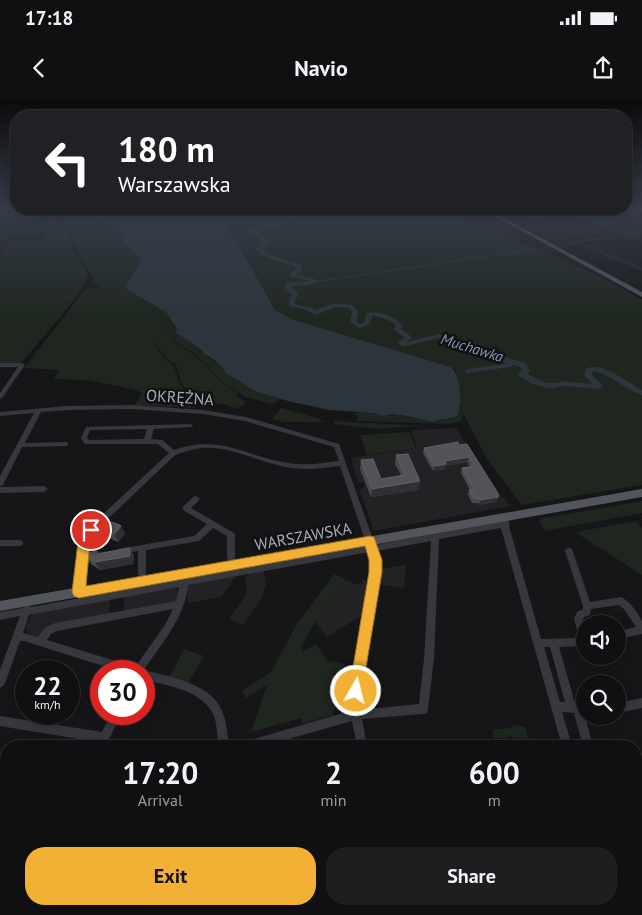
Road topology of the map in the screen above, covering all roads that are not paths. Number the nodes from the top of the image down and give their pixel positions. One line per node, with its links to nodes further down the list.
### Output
1 (552, 246): 2 (main road)
2 (642, 295)
3 (0, 365): 4 (street)
4 (0, 397)
5 (39, 410): 6 (street, OKRĘŻNA); 11 (street); 13 (street, OKRĘŻNA)
6 (0, 414)
7 (190, 426): 8 (street)
8 (151, 427): 9 (street); 9 (street)
9 (147, 440): 12 (street)
10 (65, 444): 11 (street)
11 (21, 445): 14 (street)
12 (173, 453): 13 (street); 29 (street)
13 (343, 463): 24 (street)
14 (0, 483)
15 (44, 489): 16 (street)
16 (0, 490)
17 (642, 493): 19 (main road, WARSZAWSKA)
18 (196, 499): 20 (street)
19 (504, 521): 21 (street); 24 (main road, WARSZAWSKA); 45 (street)
20 (212, 524): 25 (street); 30 (street)
21 (435, 538): 24 (street); 56 (street)
22 (0, 543): 23 (street)
23 (19, 543)
24 (371, 545): 32 (main road, WARSZAWSKA); 56 (street)
25 (142, 548): 27 (street); 31 (street)
26 (568, 551): 37 (street)
27 (113, 552)
28 (94, 555): 29 (street)
29 (82, 557): 33 (street)
30 (231, 558)
31 (142, 574)
32 (184, 578): 33 (main road, WARSZAWSKA); 34 (street); 36 (street)
33 (79, 592): 36 (main road, WARSZAWSKA)
34 (180, 604): 43 (street); 48 (street)
35 (0, 606): 36 (main road, WARSZAWSKA)
36 (28, 606): 39 (street); 42 (street)
37 (587, 606): 38 (street); 40 (street)
38 (580, 615)
39 (0, 616)
40 (642, 629): 41 (street)
41 (626, 634)
42 (18, 637): 43 (street); 50 (street)
43 (40, 642): 47 (street)
44 (576, 642): 46 (street)
45 (539, 643): 46 (street); 54 (street)
46 (553, 643): 51 (street)
47 (97, 660)
48 (145, 660)
49 (155, 678): 62 (street)
50 (0, 683)
51 (576, 703)
52 (642, 703): 53 (street)
53 (626, 706)
54 (557, 708): 55 (street); 65 (street)
55 (576, 708)
56 (355, 715): 63 (street); 64 (street)
57 (0, 720): 60 (street)
58 (110, 725): 61 (street)
59 (582, 725): 66 (street)
60 (93, 740)
61 (103, 740)
62 (223, 740)
63 (268, 740)
64 (361, 740)
65 (566, 740)
66 (586, 740)

